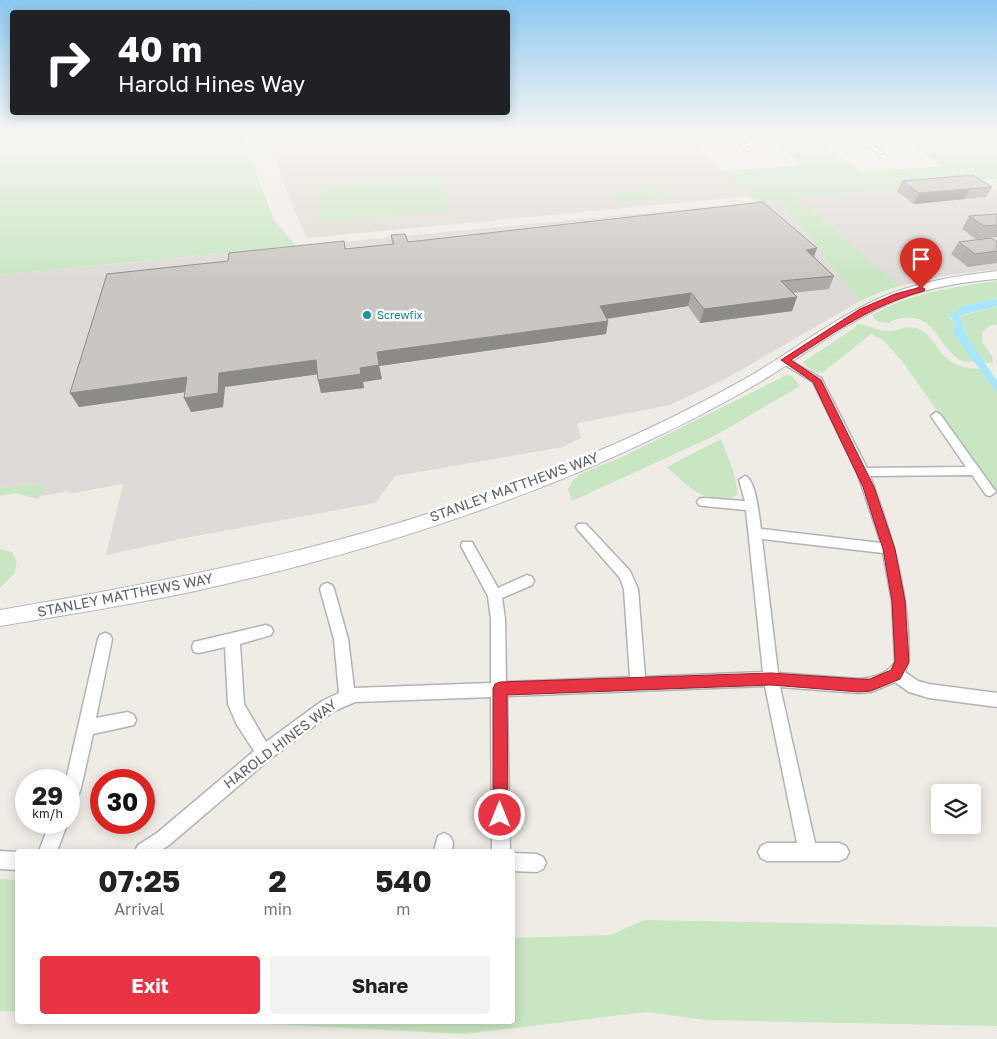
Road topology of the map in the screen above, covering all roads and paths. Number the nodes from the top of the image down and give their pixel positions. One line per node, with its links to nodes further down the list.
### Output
1 (997, 275): 2 (main road, STANLEY MATTHEWS WAY)
2 (785, 360): 5 (street); 17 (main road, STANLEY MATTHEWS WAY)
3 (936, 416): 4 (street)
4 (975, 471): 5 (street); 7 (street)
5 (863, 472): 13 (street)
6 (745, 480): 9 (street)
7 (990, 492)
8 (703, 502): 9 (street)
9 (752, 506): 11 (street)
10 (582, 527): 24 (street)
11 (755, 533): 13 (street); 23 (street)
12 (467, 546): 16 (street)
13 (889, 549): 22 (street)
14 (527, 581): 16 (street)
15 (327, 589): 26 (street)
16 (495, 595): 25 (street)
17 (0, 618)
18 (266, 631): 19 (street)
19 (232, 639): 21 (street); 30 (street)
20 (105, 640): 29 (street)
21 (199, 647)
22 (896, 674): 23 (street, HAROLD HINES WAY); 27 (street)
23 (771, 679): 24 (street, HAROLD HINES WAY); 37 (street)
24 (638, 683): 25 (street, HAROLD HINES WAY)
25 (500, 689): 26 (street, HAROLD HINES WAY); 35 (street)
26 (347, 697): 30 (street, HAROLD HINES WAY)
27 (997, 700)
28 (128, 720): 29 (street)
29 (86, 727): 31 (street)
30 (264, 753): 34 (street, HAROLD HINES WAY)
31 (77, 769)
32 (54, 834): 33 (street)
33 (49, 849)
34 (147, 849)
35 (501, 849)
36 (767, 852): 37 (street)
37 (808, 852): 38 (street)
38 (840, 852)
39 (0, 860): 40 (street)
40 (15, 861)
41 (515, 862): 42 (street)
42 (537, 863)

